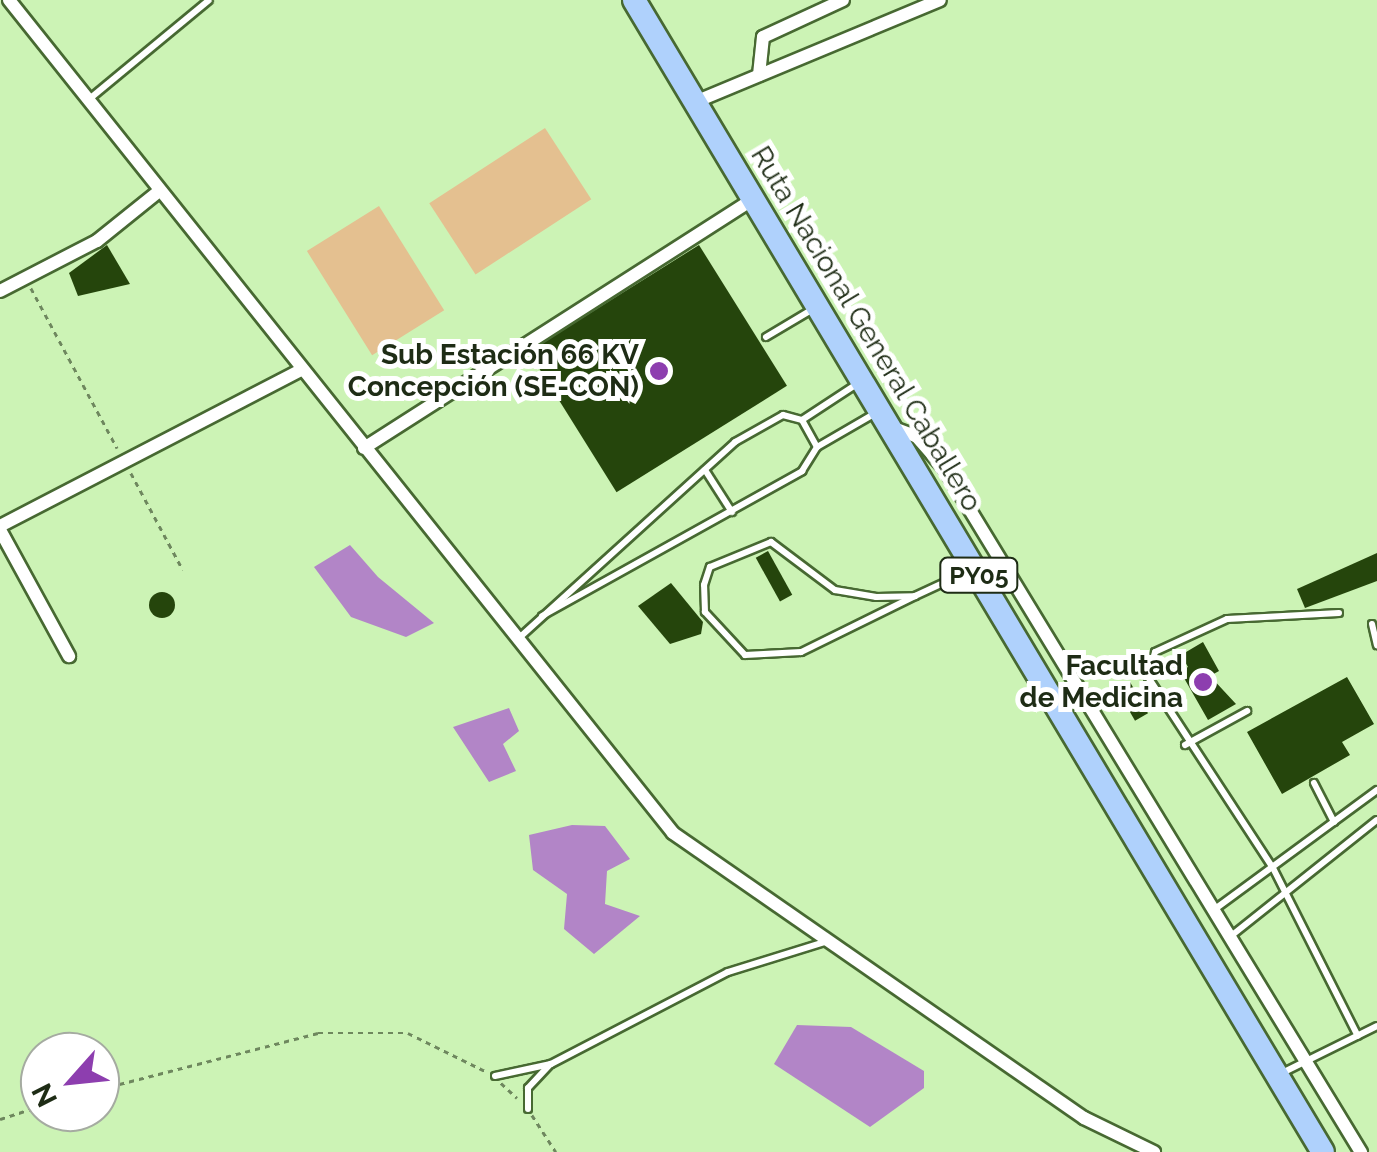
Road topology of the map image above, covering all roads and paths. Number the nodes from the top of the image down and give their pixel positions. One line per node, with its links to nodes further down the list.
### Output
1 (8, 0): 7 (street)
2 (209, 0): 7 (lane)
3 (634, 0): 8 (highway, Ruta Nacional General Caballero / PY05)
4 (843, 0): 6 (street)
5 (940, 0): 6 (street)
6 (759, 75): 8 (street)
7 (86, 102): 9 (street)
8 (695, 102): 10 (highway, Ruta Nacional General Caballero / PY05)
9 (158, 192): 11 (street); 15 (street)
10 (753, 199): 13 (highway, Ruta Nacional General Caballero / PY05); 20 (street)
11 (26, 278): 12 (street); 21 (path)
12 (0, 291)
13 (818, 306): 14 (lane); 16 (highway, Ruta Nacional General Caballero / PY05)
14 (766, 338)
15 (301, 370): 20 (street); 21 (street)
16 (862, 380): 17 (highway, Ruta Nacional General Caballero / PY05); 18 (lane)
17 (885, 419): 19 (lane); 25 (highway, Ruta Nacional General Caballero / PY05); 42 (street)
18 (802, 420): 19 (lane); 22 (lane)
19 (817, 447): 23 (lane)
20 (364, 448): 31 (street)
21 (124, 462): 24 (street); 26 (path)
22 (705, 470): 23 (lane); 29 (lane)
23 (732, 512): 29 (lane)
24 (0, 528): 33 (street)
25 (975, 568): 27 (lane); 49 (highway, Ruta Nacional General Caballero / PY05)
26 (183, 570)
27 (914, 596): 27 (lane)
28 (1339, 613): 35 (lane)
29 (537, 619): 31 (lane)
30 (1372, 624): 32 (lane)
31 (518, 640): 44 (street)
32 (1377, 645)
33 (69, 656)
34 (1247, 712): 35 (lane)
35 (1185, 745): 40 (lane)
36 (1314, 783): 39 (lane)
37 (1377, 790): 39 (lane)
38 (1377, 820): 41 (lane)
39 (1334, 822): 40 (lane)
40 (1273, 868): 41 (lane); 42 (lane)
41 (1286, 893): 43 (lane); 46 (lane)
42 (1214, 909): 43 (street)
43 (1231, 936): 47 (street)
44 (825, 942): 48 (lane); 54 (street)
45 (1377, 1026): 46 (lane)
46 (1358, 1036): 47 (lane)
47 (1307, 1061): 49 (lane); 56 (street)
48 (551, 1064): 50 (lane); 52 (lane)
49 (1277, 1075): 55 (highway, Ruta Nacional General Caballero / PY05)
50 (495, 1076): 51 (path); 52 (path)
51 (120, 1084)
52 (528, 1109): 53 (path)
53 (556, 1152)
54 (1154, 1152)
55 (1323, 1152)
56 (1362, 1152)

